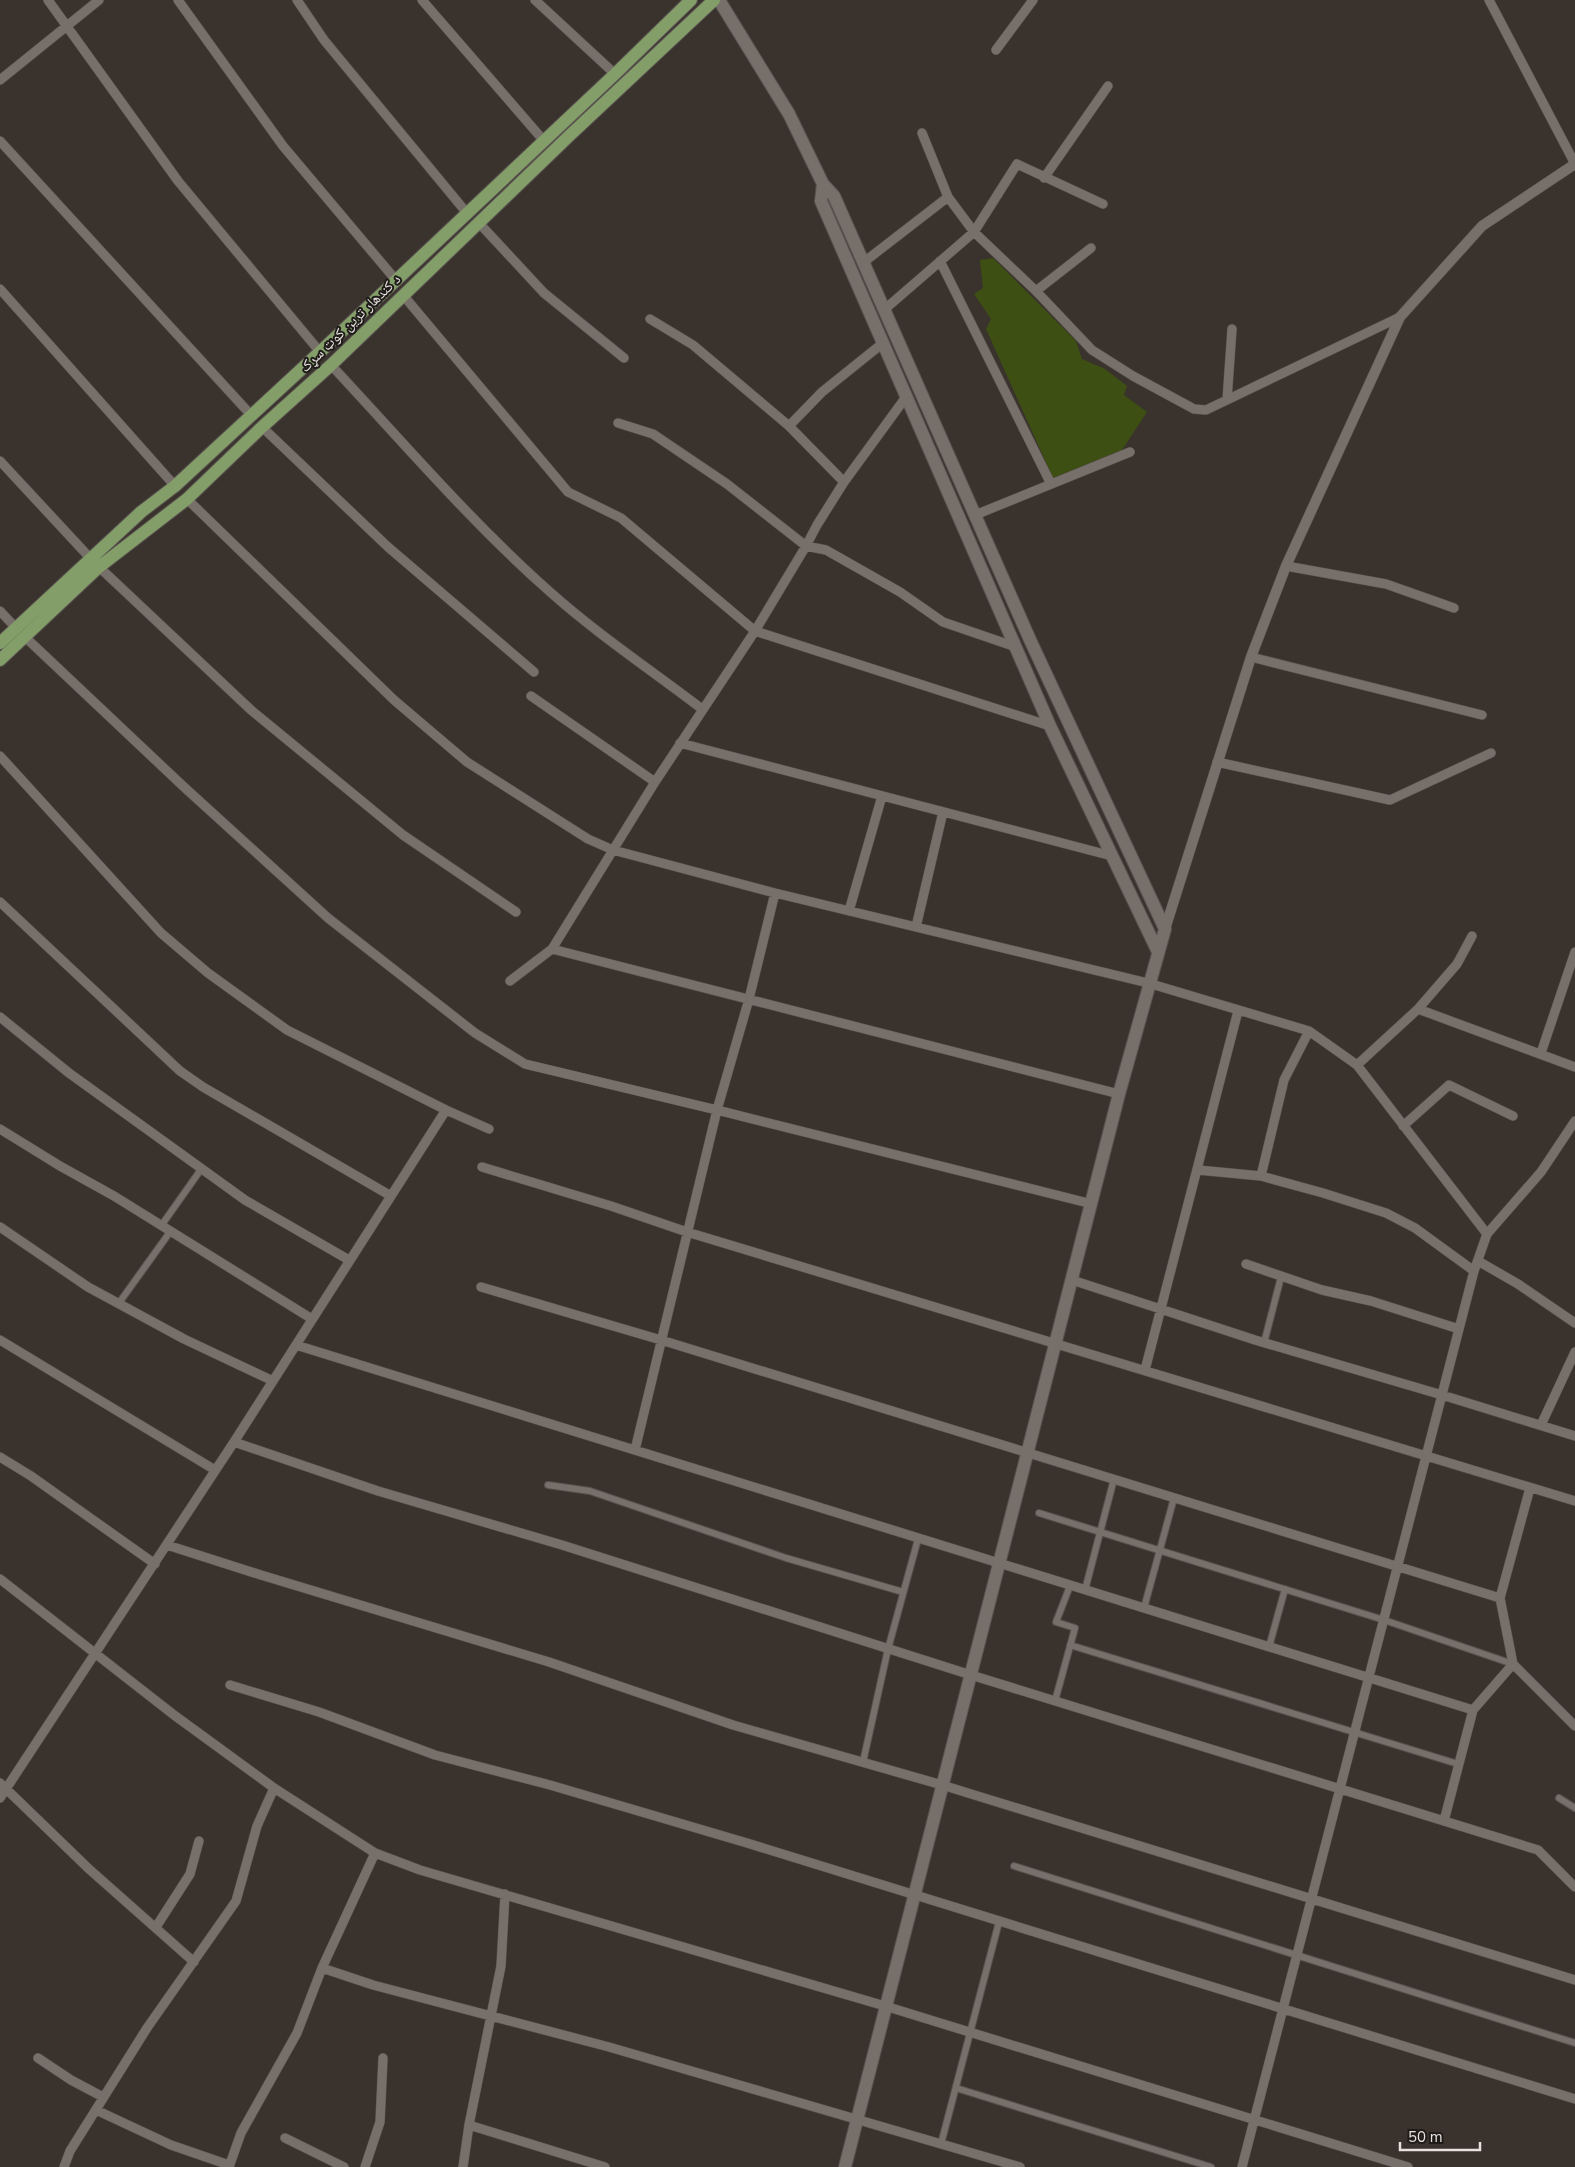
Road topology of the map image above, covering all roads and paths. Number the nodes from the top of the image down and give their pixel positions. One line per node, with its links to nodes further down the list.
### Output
1 (48, 0): 12 (street)
2 (99, 0): 12 (street)
3 (178, 0): 33 (street)
4 (297, 0): 27 (street)
5 (422, 0): 21 (street)
6 (535, 0): 14 (street)
7 (691, 0): 14 (main road, د کندهار ترين کوټ سړک)
8 (714, 0): 19 (main road, د کندهار ترين کوټ سړک)
9 (719, 0): 24 (main road)
10 (1033, 0): 13 (street)
11 (1489, 0): 22 (street)
12 (66, 27): 15 (street); 42 (street)
13 (996, 50)
14 (615, 74): 17 (main road, د کندهار ترين کوټ سړک)
15 (0, 80)
16 (1108, 86): 23 (street)
17 (560, 126): 19 (main road); 21 (main road, د کندهار ترين کوټ سړک)
18 (922, 133): 25 (street)
19 (569, 136): 28 (main road, د کندهار ترين کوټ سړک)
20 (0, 141): 47 (street)
21 (544, 141): 27 (main road, د کندهار ترين کوټ سړک)
22 (1575, 164): 38 (street)
23 (1044, 178): 26 (street); 29 (street)
24 (823, 184): 31 (main road); 41 (main road)
25 (948, 197): 29 (street); 31 (street)
26 (1103, 204)
27 (466, 212): 33 (main road, د کندهار ترين کوټ سړک)
28 (479, 223): 36 (main road, د کندهار ترين کوټ سړک); 43 (street)
29 (974, 232): 32 (street); 35 (street)
30 (1092, 248): 35 (street)
31 (864, 262): 37 (main road)
32 (940, 262): 37 (street); 54 (street)
33 (395, 279): 42 (main road, د کندهار ترين کوټ سړک)
34 (0, 289): 55 (street)
35 (1036, 291): 46 (street)
36 (403, 295): 44 (main road, د کندهار ترين کوټ سړک); 63 (street)
37 (885, 309): 57 (main road)
38 (1400, 317): 46 (street); 60 (street)
39 (650, 320): 49 (street)
40 (1232, 329): 46 (street)
41 (883, 343): 45 (main road); 49 (street)
42 (320, 352): 47 (main road, د کندهار ترين کوټ سړک)
43 (624, 358)
44 (331, 365): 50 (main road, د کندهار ترين کوټ سړک); 71 (street)
45 (906, 397): 53 (street); 66 (main road)
46 (1228, 400)
47 (251, 415): 55 (main road, د کندهار ترين کوټ سړک)
48 (618, 423): 58 (street)
49 (789, 426): 53 (street)
50 (262, 427): 56 (main road, د کندهار ترين کوټ سړک); 69 (street)
51 (1130, 452): 54 (street)
52 (0, 462): 59 (street)
53 (844, 482): 58 (street)
54 (1051, 484): 57 (street)
55 (175, 486): 56 (main road); 59 (main road, د کندهار ترين کوټ سړک)
56 (187, 499): 59 (main road, د کندهار ترين کوټ سړک); 81 (street)
57 (975, 515): 88 (main road)
58 (806, 546): 63 (street); 66 (street)
59 (95, 563): 64 (main road, د کندهار ترين کوټ سړک); 86 (street)
60 (1286, 566): 61 (street); 67 (street)
61 (1454, 608)
62 (0, 611): 64 (street)
63 (755, 631): 71 (street); 73 (street)
64 (21, 632): 65 (main road, د کندهار ترين کوټ سړک); 68 (main road, د کندهار ترين کوټ سړک); 106 (street)
65 (0, 643)
66 (1016, 647): 73 (main road)
67 (1251, 657): 72 (street); 77 (street)
68 (0, 660)
69 (534, 672)
70 (531, 696): 78 (street)
71 (702, 709): 74 (street)
72 (1482, 715)
73 (1050, 726): 82 (main road)
74 (680, 743): 78 (street); 79 (street)
75 (1492, 753): 77 (street)
76 (0, 756): 105 (street)
77 (1218, 762): 88 (street)
78 (655, 782): 81 (street)
79 (882, 796): 80 (street); 85 (street)
80 (943, 812): 82 (street); 87 (street)
81 (613, 850): 83 (street); 90 (street)
82 (1112, 856): 91 (main road)
83 (775, 893): 85 (street); 96 (street)
84 (0, 902): 116 (street)
85 (849, 911): 87 (street)
86 (516, 912)
87 (916, 927): 95 (street)
88 (1165, 928): 91 (main road)
89 (1472, 936): 97 (street)
90 (552, 949): 94 (street); 96 (street)
91 (1158, 952): 95 (main road)
92 (1575, 952): 93 (street)
93 (1571, 977): 101 (street)
94 (510, 981)
95 (1148, 983): 98 (street); 104 (main road)
96 (749, 999): 104 (street); 106 (street)
97 (1418, 1009): 101 (street); 102 (street)
98 (1238, 1010): 100 (street); 114 (street)
99 (0, 1017): 113 (street)
100 (1309, 1031): 102 (street); 115 (street)
101 (1541, 1053): 103 (street)
102 (1357, 1065): 109 (street)
103 (1575, 1067)
104 (1119, 1094): 117 (main road)
105 (446, 1110): 111 (street); 116 (street)
106 (717, 1110): 117 (street); 121 (street)
107 (1513, 1116): 109 (street)
108 (1575, 1121): 122 (street)
109 (1403, 1126): 122 (street)
110 (0, 1129): 118 (street)
111 (489, 1129)
112 (482, 1167): 121 (street)
113 (202, 1168): 118 (street); 123 (street)
114 (1198, 1170): 115 (street); 131 (street)
115 (1260, 1176): 126 (street)
116 (391, 1196): 123 (street)
117 (1092, 1204): 128 (main road)
118 (161, 1226): 120 (street)
119 (0, 1227): 130 (street)
120 (170, 1232): 130 (street); 132 (street)
121 (688, 1232): 136 (street); 137 (street)
122 (1487, 1234): 124 (street)
123 (349, 1260): 132 (street)
124 (1478, 1261): 126 (street); 133 (street)
125 (1246, 1264): 127 (street)
126 (1474, 1272): 134 (street)
127 (1281, 1277): 134 (street); 138 (street)
128 (1072, 1280): 131 (street); 137 (main road)
129 (481, 1287): 136 (street)
130 (119, 1303): 142 (street)
131 (1161, 1310): 138 (street); 141 (street)
132 (312, 1319): 139 (street)
133 (1575, 1323)
134 (1459, 1329): 143 (street)
135 (0, 1340): 151 (street)
136 (662, 1340): 147 (street); 148 (street)
137 (1056, 1343): 141 (street); 148 (main road)
138 (1264, 1343): 143 (street)
139 (296, 1345): 142 (street); 147 (street)
140 (1575, 1352): 144 (street)
141 (1145, 1370): 149 (street)
142 (273, 1381): 146 (street)
143 (1442, 1395): 144 (street); 149 (street)
144 (1541, 1425): 145 (street)
145 (1575, 1436)
146 (234, 1442): 151 (street); 175 (street)
147 (635, 1450): 159 (street)
148 (1028, 1453): 152 (street); 163 (main road)
149 (1426, 1455): 154 (street); 164 (street)
150 (0, 1457): 162 (street)
151 (215, 1470): 160 (street)
152 (1114, 1479): 155 (street); 158 (street)
153 (548, 1485): 169 (street)
154 (1530, 1488): 156 (street); 170 (street)
155 (1174, 1498): 161 (street); 164 (street)
156 (1575, 1501)
157 (1039, 1513): 158 (street)
158 (1101, 1532): 161 (street); 168 (street)
159 (918, 1538): 163 (street); 169 (street)
160 (167, 1545): 162 (street); 185 (street)
161 (1159, 1552): 167 (street); 171 (street)
162 (155, 1564): 176 (street)
163 (999, 1564): 166 (street); 178 (main road)
164 (1398, 1566): 170 (street); 172 (street)
165 (0, 1579): 176 (street)
166 (1070, 1586): 168 (street); 173 (street)
167 (1285, 1589): 172 (street); 174 (street)
168 (1085, 1590): 171 (street)
169 (904, 1592): 175 (street)
170 (1500, 1598): 177 (street)
171 (1144, 1608): 174 (street)
172 (1384, 1620): 177 (street); 179 (street)
173 (1070, 1645): 181 (street); 184 (street)
174 (1269, 1647): 179 (street)
175 (888, 1649): 178 (street); 185 (street)
176 (95, 1653): 187 (street); 189 (street)
177 (1513, 1664): 182 (street); 183 (street)
178 (970, 1675): 181 (street); 188 (main road)
179 (1369, 1678): 182 (street); 184 (street)
180 (230, 1685): 200 (street)
181 (1055, 1701): 190 (street)
182 (1473, 1710): 186 (street)
183 (1575, 1726)
184 (1355, 1732): 186 (street); 190 (street)
185 (863, 1762): 188 (street)
186 (1458, 1764): 194 (street)
187 (3, 1785): 191 (street); 203 (street)
188 (942, 1785): 200 (main road); 201 (street)
189 (274, 1788): 196 (street); 205 (street)
190 (1340, 1789): 194 (street); 201 (street)
191 (0, 1798)
192 (1559, 1798): 193 (street)
193 (1575, 1808)
194 (1444, 1821): 198 (street)
195 (199, 1841): 203 (street)
196 (375, 1853): 199 (street); 206 (street)
197 (1014, 1866): 204 (street)
198 (1575, 1887)
199 (505, 1894): 208 (street); 210 (street)
200 (914, 1896): 202 (street); 208 (main road)
201 (1312, 1899): 204 (street); 207 (street)
202 (999, 1922): 209 (street); 211 (street)
203 (156, 1927): 205 (street)
204 (1297, 1956): 209 (street); 212 (street)
205 (194, 1962): 216 (street)
206 (322, 1968): 210 (street); 225 (street)
207 (1575, 1980)
208 (885, 2006): 211 (street); 219 (main road)
209 (1283, 2010): 217 (street); 220 (street)
210 (492, 2018): 219 (street); 221 (street)
211 (970, 2032): 215 (street); 220 (street)
212 (1575, 2043)
213 (38, 2058): 216 (street)
214 (384, 2058): 228 (street)
215 (956, 2088): 223 (street); 233 (street)
216 (103, 2097): 218 (street)
217 (1575, 2099)
218 (96, 2110): 225 (street); 226 (street)
219 (857, 2118): 223 (street); 231 (main road)
220 (1254, 2120): 234 (street); 235 (street)
221 (469, 2125): 229 (street); 230 (street)
222 (285, 2138): 227 (street)
223 (941, 2144): 224 (street)
224 (1003, 2165): 232 (street)
225 (229, 2166)
226 (64, 2167)
227 (344, 2167)
228 (365, 2167)
229 (463, 2167)
230 (605, 2167)
231 (845, 2167)
232 (1020, 2167)
233 (1211, 2167)
234 (1242, 2167)
235 (1408, 2167)

